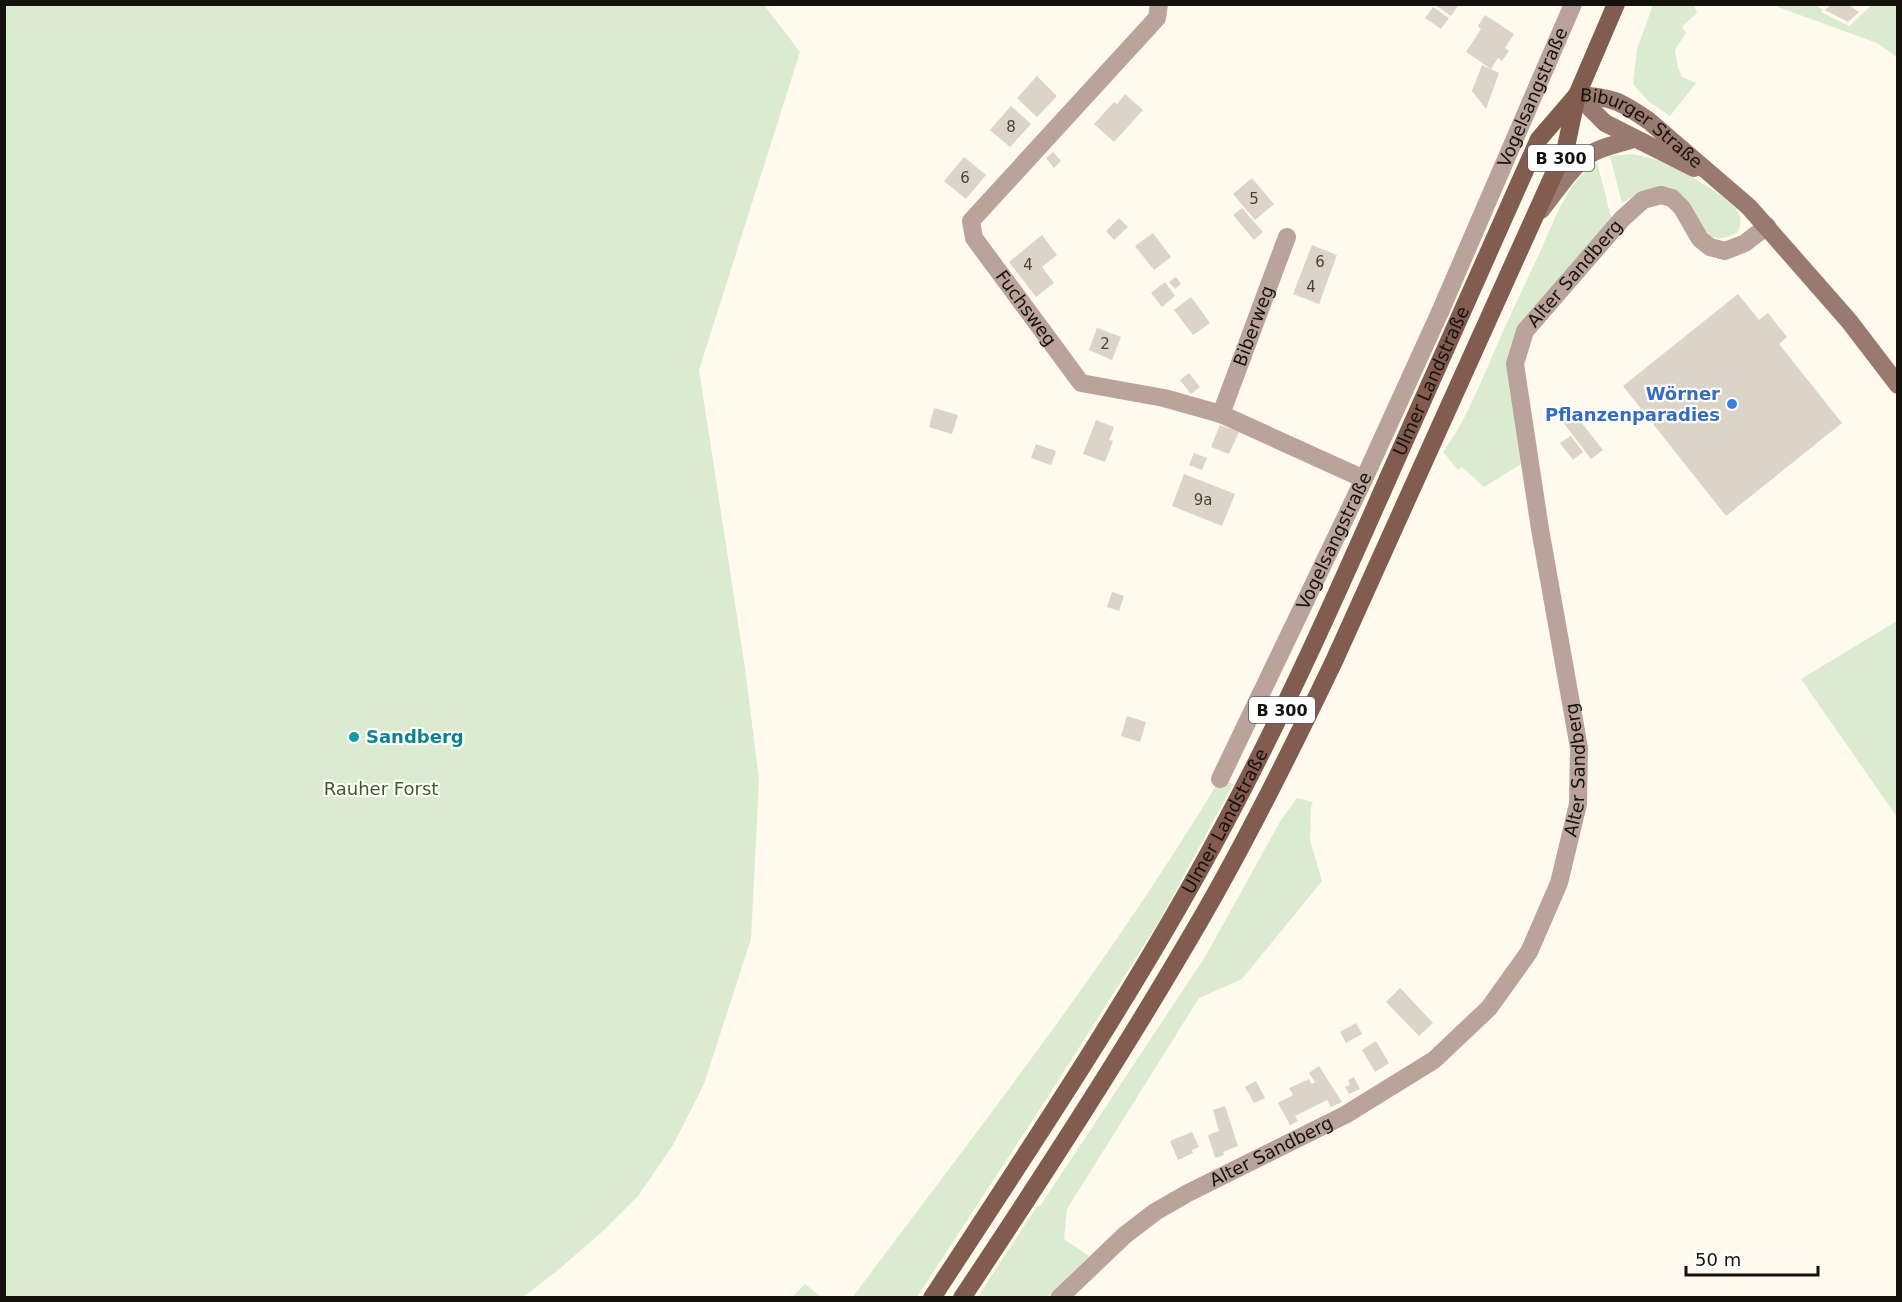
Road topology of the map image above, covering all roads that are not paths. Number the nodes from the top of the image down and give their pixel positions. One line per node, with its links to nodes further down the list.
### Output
1 (1159, 4): 11 (street, Fuchsweg)
2 (1573, 4): 12 (street, Vogelsangstraße)
3 (1616, 4): 4 (main road, Ulmer Landstraße / B 300)
4 (1577, 95): 5 (street, Biburger Straße); 6 (street, Biburger Straße); 7 (main road, Ulmer Landstraße / B 300); 14 (main road, Ulmer Landstraße / B 300)
5 (1634, 139): 6 (street, Biburger Straße); 7 (street)
6 (1718, 180): 8 (street, Biburger Straße)
7 (1534, 218): 15 (main road, Ulmer Landstraße / B 300)
8 (1767, 226): 10 (street, Biburger Straße); 16 (street, Alter Sandberg)
9 (1287, 237): 11 (street, Biberweg)
10 (1898, 385)
11 (1221, 414): 12 (street, Fuchsweg)
12 (1364, 479): 13 (street, Vogelsangstraße)
13 (1220, 779)
14 (932, 1298)
15 (962, 1298)
16 (1059, 1298)

